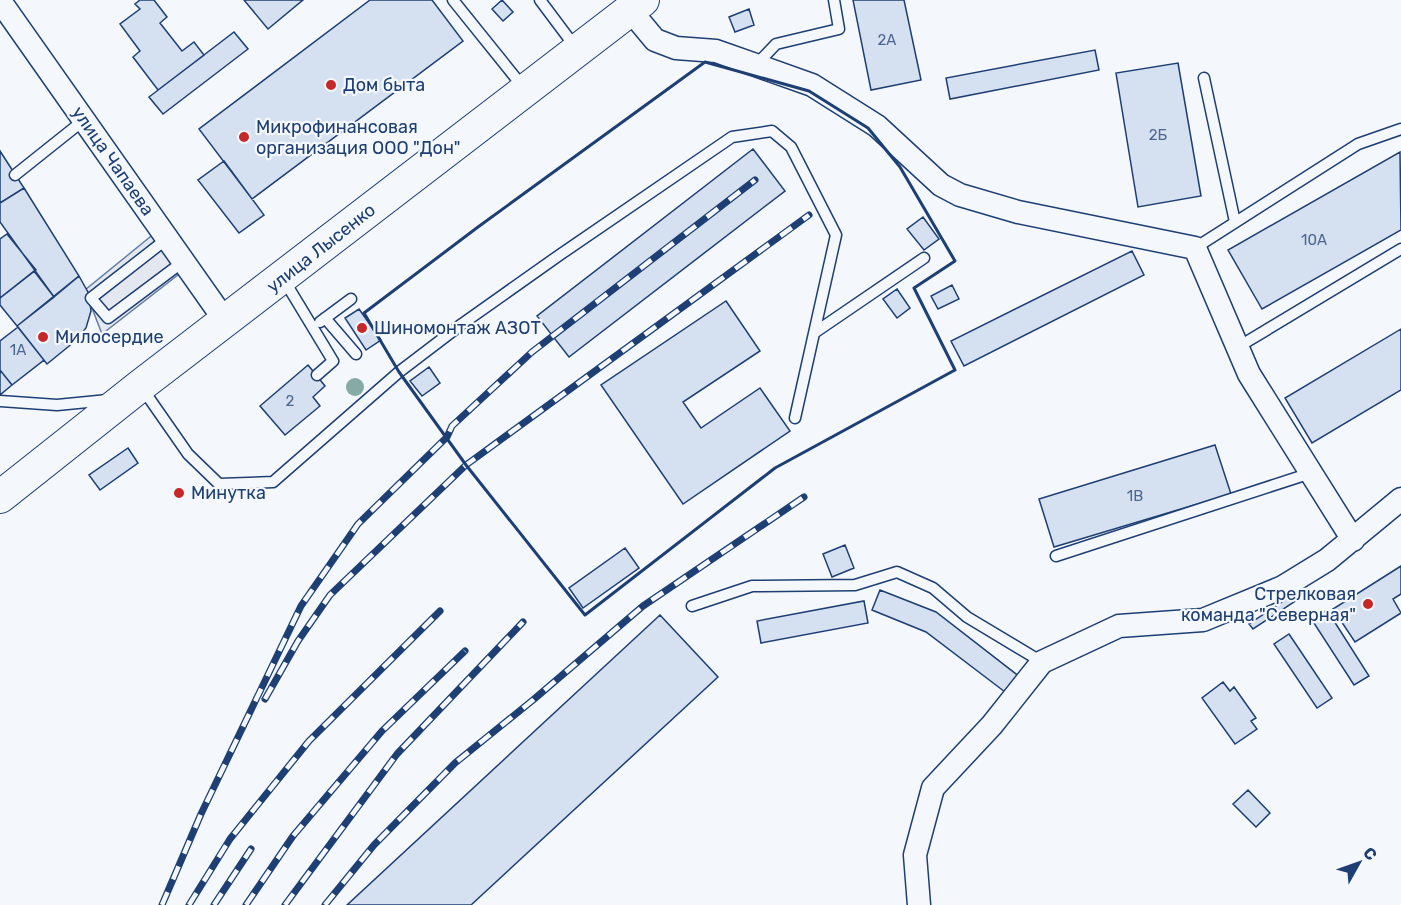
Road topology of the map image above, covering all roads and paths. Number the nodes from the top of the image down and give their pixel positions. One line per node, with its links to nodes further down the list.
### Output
1 (453, 0): 9 (lane)
2 (540, 0): 6 (lane)
3 (834, 0): 7 (lane)
4 (0, 1): 10 (street, улица Чапаева)
5 (637, 5): 6 (main road, улица Лысенко); 7 (street)
6 (578, 51): 9 (main road, улица Лысенко)
7 (756, 65): 15 (street)
8 (1204, 78): 13 (lane)
9 (525, 90): 19 (main road, улица Лысенко)
10 (84, 120): 12 (lane); 14 (street, улица Чапаева)
11 (1401, 129): 13 (lane)
12 (15, 175)
13 (1235, 222): 15 (lane)
14 (168, 238): 18 (street, улица Чапаева); 18 (lane)
15 (1195, 248): 25 (street)
16 (1401, 249): 25 (lane)
17 (924, 258): 24 (lane)
18 (184, 261): 22 (street, улица Чапаева)
19 (282, 278): 22 (main road, улица Лысенко); 23 (lane)
20 (351, 299): 21 (lane)
21 (325, 318): 23 (lane); 26 (lane)
22 (226, 322): 28 (main road, улица Лысенко)
23 (313, 328): 27 (lane)
24 (814, 333): 28 (lane); 30 (lane)
25 (1238, 347): 31 (street)
26 (356, 354)
27 (317, 375)
28 (132, 392): 29 (lane); 32 (main road, улица Лысенко)
29 (0, 401)
30 (795, 418)
31 (1311, 473): 34 (street); 35 (lane)
32 (0, 498)
33 (1401, 499): 34 (street)
34 (1353, 540): 37 (street)
35 (1056, 556)
36 (692, 606): 37 (lane)
37 (1042, 662): 38 (street)
38 (919, 905)

